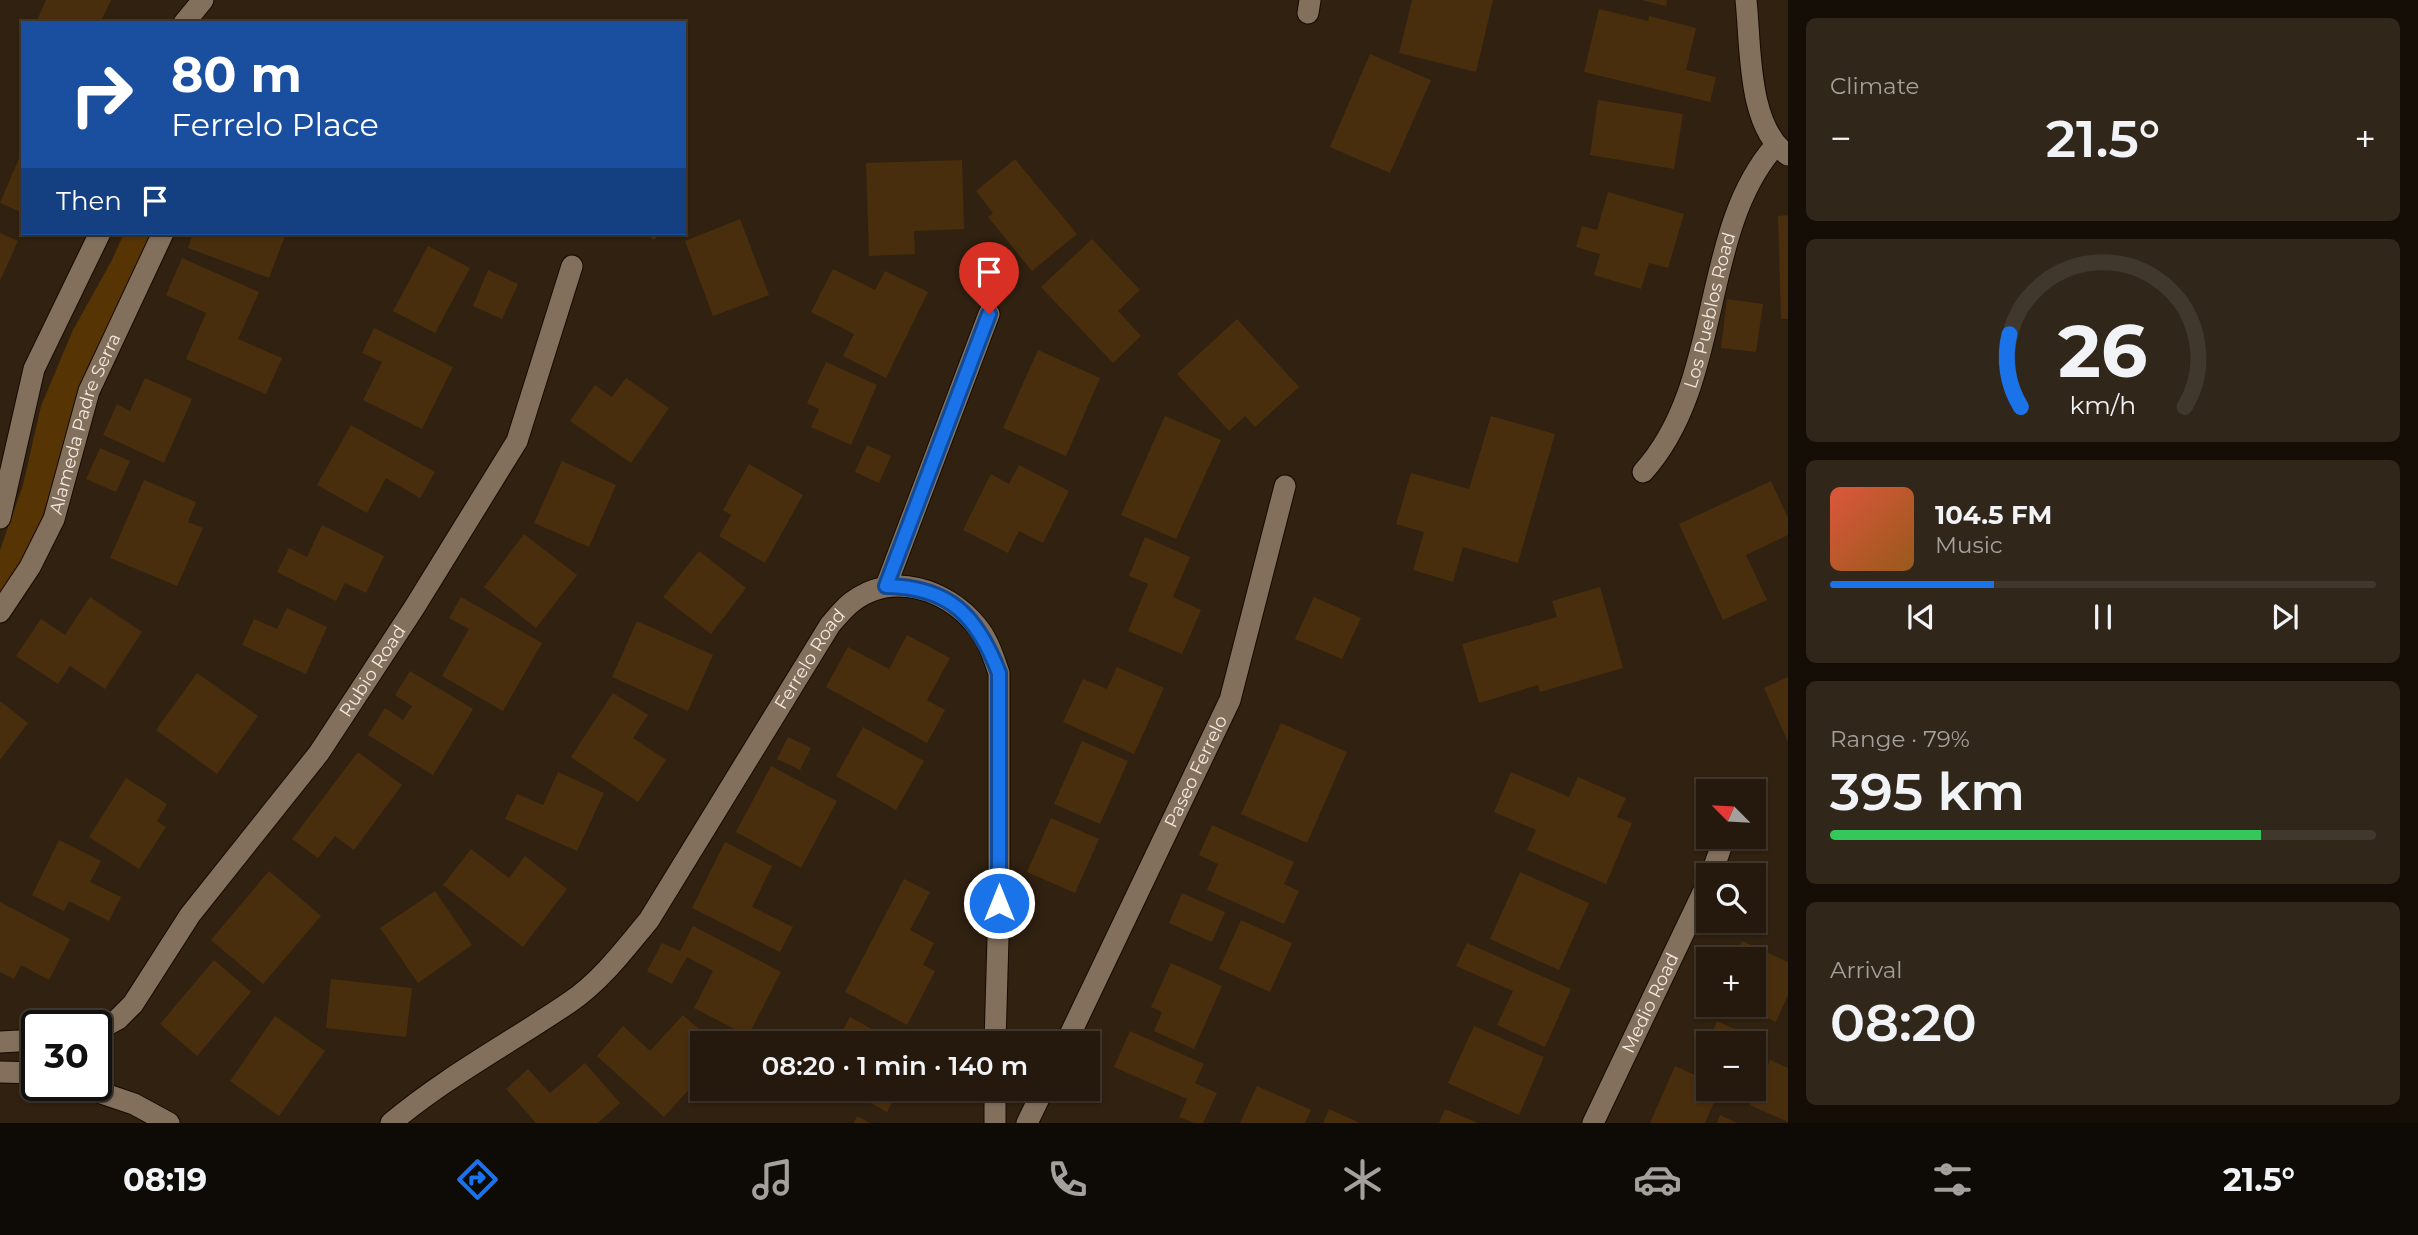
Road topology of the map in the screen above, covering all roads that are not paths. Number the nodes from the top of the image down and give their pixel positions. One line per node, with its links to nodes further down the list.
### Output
1 (1746, 0): 2 (street)
2 (1781, 151): 7 (street, Los Pueblos Road)
3 (99, 235): 9 (street)
4 (162, 235): 11 (street, Alameda Padre Serra)
5 (572, 266): 13 (street, Rubio Road)
6 (989, 314): 10 (street)
7 (1643, 472)
8 (1285, 486): 15 (street, Paseo Ferrelo)
9 (0, 518)
10 (886, 586): 14 (street, Ferrelo Road); 24 (street, Ferrelo Road)
11 (0, 612)
12 (1696, 907): 27 (street, Medio Road)
13 (112, 1022)
14 (995, 1031)
15 (1072, 1031)
16 (21, 1041): 17 (street)
17 (0, 1042)
18 (0, 1072): 19 (street)
19 (21, 1073)
20 (112, 1097): 23 (street)
21 (995, 1101): 25 (street)
22 (1038, 1101): 26 (street)
23 (169, 1123)
24 (391, 1123)
25 (995, 1123)
26 (1027, 1123)
27 (1593, 1123)

